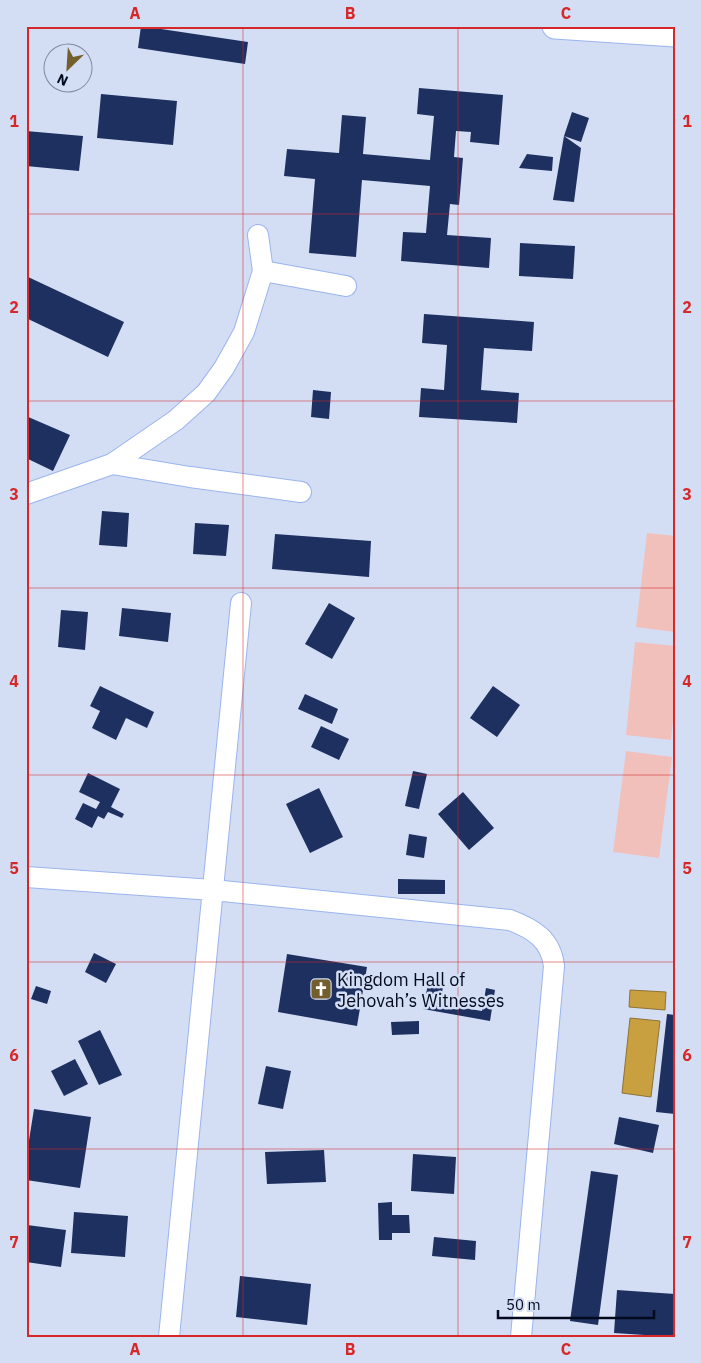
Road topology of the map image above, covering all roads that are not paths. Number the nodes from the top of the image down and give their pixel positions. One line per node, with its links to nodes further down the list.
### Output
1 (555, 26): 2 (street)
2 (675, 34)
3 (258, 235): 4 (street)
4 (263, 271): 5 (street); 6 (street)
5 (346, 286)
6 (112, 464): 7 (street); 8 (street)
7 (301, 492)
8 (26, 494)
9 (241, 603): 11 (street)
10 (26, 878): 11 (street)
11 (213, 890): 12 (street); 13 (street)
12 (169, 1337)
13 (521, 1337)

